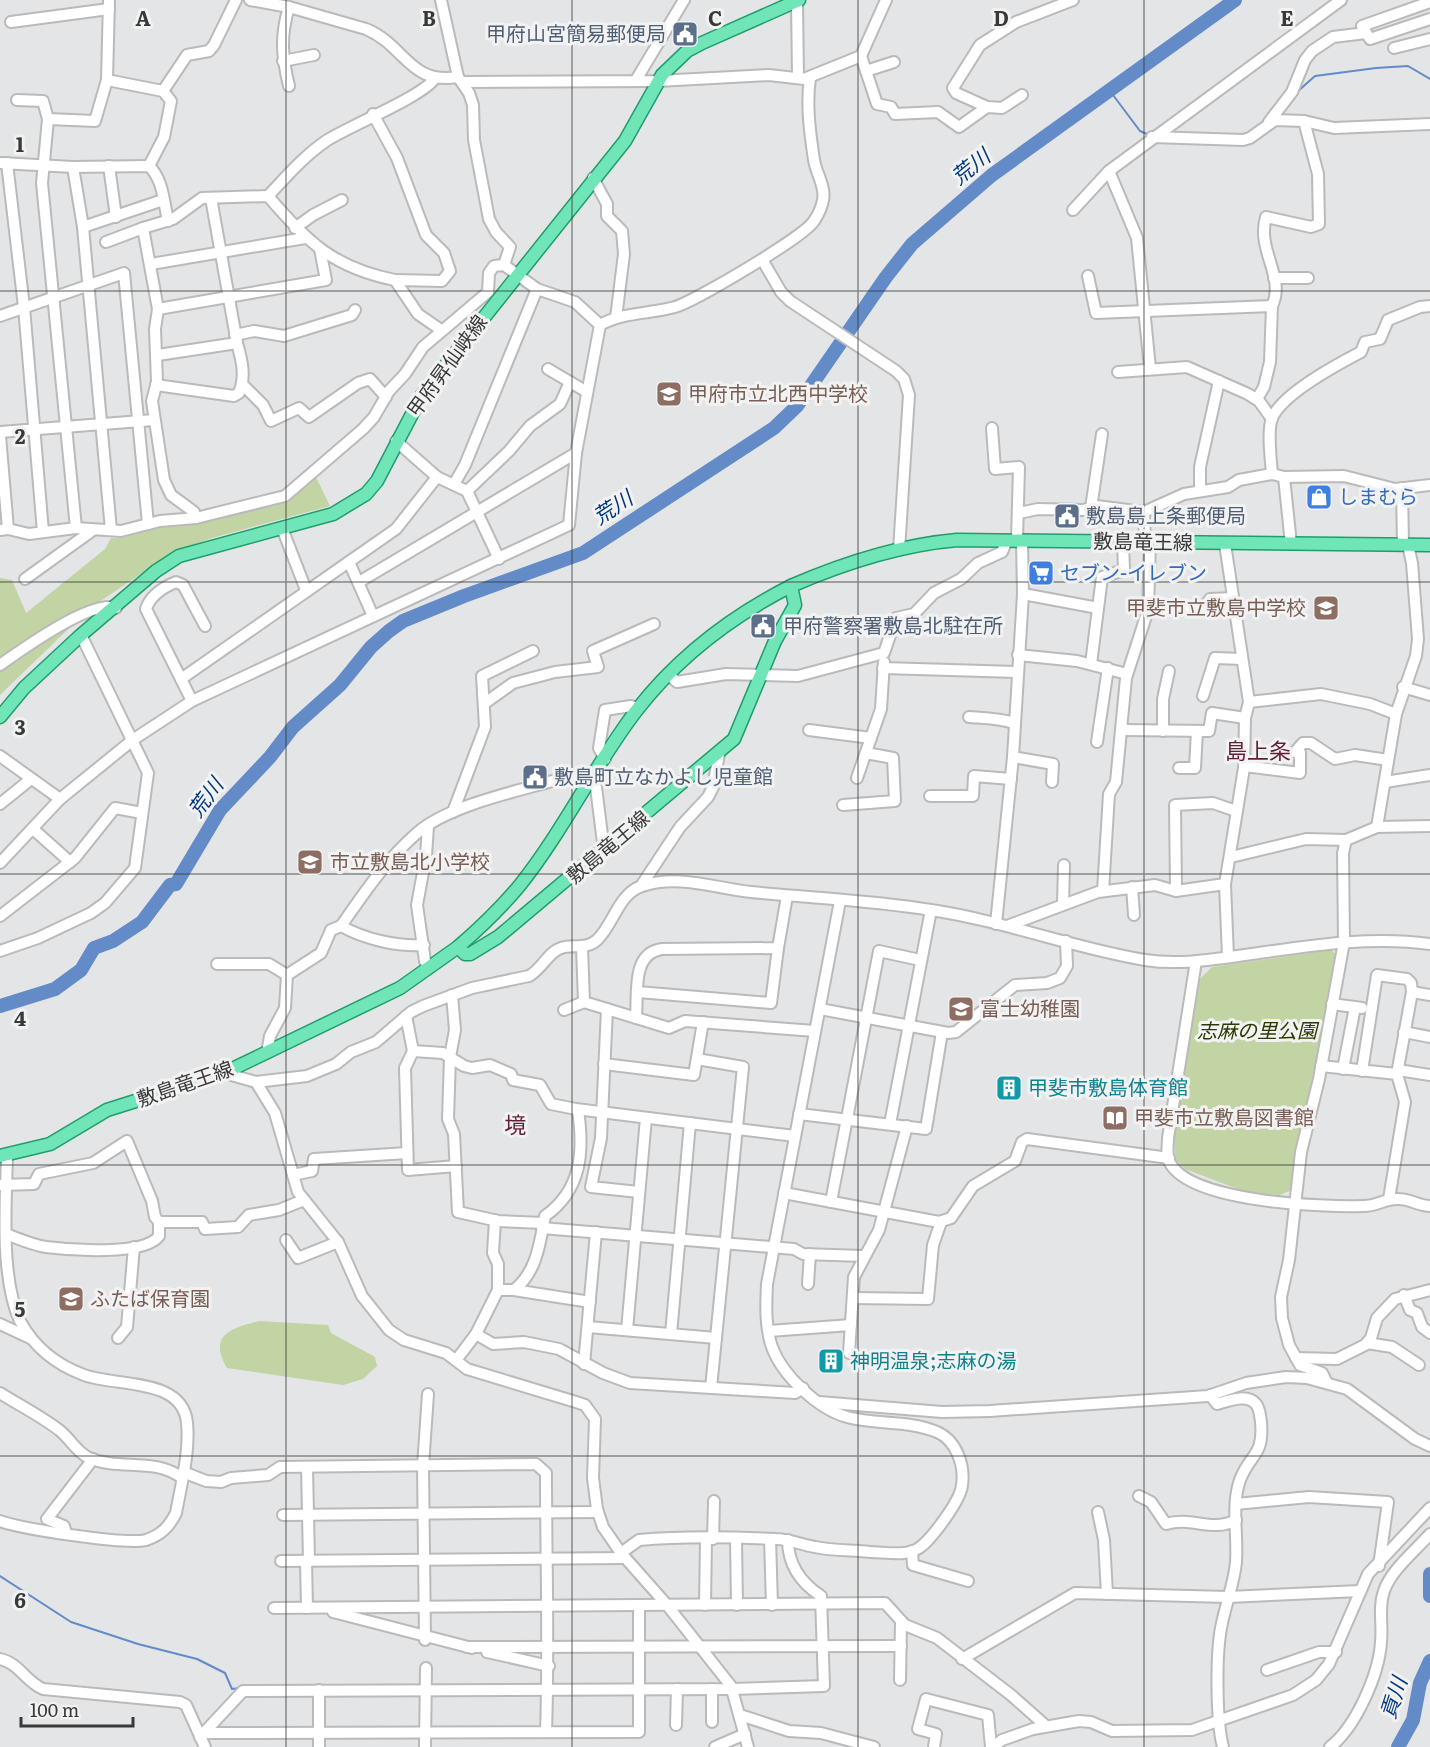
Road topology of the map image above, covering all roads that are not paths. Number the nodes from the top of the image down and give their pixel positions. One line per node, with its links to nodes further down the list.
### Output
1 (236, 0): 31 (street)
2 (250, 0): 12 (street)
3 (684, 0): 28 (street)
4 (886, 0): 19 (street)
5 (1073, 0): 34 (street)
6 (1341, 0): 40 (street)
7 (444, 1): 27 (street)
8 (798, 1): 23 (street); 29 (main road, 甲府昇仙峡線)
9 (1430, 2): 11 (street)
10 (109, 4): 14 (street); 26 (street)
11 (1409, 4): 15 (street)
12 (289, 7): 20 (street); 24 (street)
13 (1430, 19): 15 (street)
14 (11, 22)
15 (1366, 33): 38 (street)
16 (1430, 39): 17 (street)
17 (1394, 48)
18 (314, 55): 20 (street)
19 (861, 56): 22 (street); 25 (street)
20 (283, 61): 30 (street)
21 (894, 62): 22 (street)
22 (866, 71): 34 (street)
23 (798, 77): 25 (street); 29 (street)
24 (435, 78): 27 (street); 35 (street)
25 (810, 78): 62 (street)
26 (108, 80): 31 (street); 36 (street)
27 (460, 80): 28 (street); 64 (street)
28 (636, 80): 29 (street)
29 (658, 81): 47 (main road, 甲府昇仙峡線)
30 (289, 86)
31 (163, 91): 44 (street)
32 (1022, 95): 34 (street)
33 (17, 100): 36 (street)
34 (987, 107)
35 (373, 114): 48 (street); 69 (street)
36 (48, 119): 42 (street)
37 (1304, 121): 38 (street); 39 (street); 67 (street)
38 (1269, 123): 40 (street)
39 (1430, 124)
40 (1152, 137): 46 (street)
41 (3, 163): 42 (street); 76 (street)
42 (42, 165): 45 (street); 72 (street)
43 (109, 166): 44 (street); 45 (street); 53 (street)
44 (149, 166): 50 (street)
45 (73, 167): 55 (street)
46 (1109, 171): 52 (street); 79 (street)
47 (594, 178): 65 (main road, 甲府昇仙峡線); 81 (street)
48 (268, 196): 49 (street); 57 (street)
49 (211, 198): 54 (street); 61 (street)
50 (163, 200): 53 (street); 54 (street)
51 (342, 200): 57 (street)
52 (1073, 210)
53 (116, 217): 55 (street)
54 (168, 221): 56 (street)
55 (83, 227): 70 (street)
56 (143, 228): 59 (street); 63 (street)
57 (295, 228): 58 (street)
58 (305, 238): 60 (street); 61 (street)
59 (106, 242)
60 (320, 249): 69 (street); 73 (street)
61 (220, 252): 63 (street); 73 (street)
62 (763, 261): 81 (street); 133 (street)
63 (151, 264): 77 (street)
64 (504, 265): 65 (street); 83 (street)
65 (517, 274): 71 (street); 105 (main road, 甲府昇仙峡線)
66 (1088, 276): 79 (street)
67 (1274, 278): 68 (street); 74 (street)
68 (1308, 278)
69 (395, 280): 83 (street)
70 (89, 285): 72 (street); 98 (street); 99 (street)
71 (537, 288): 82 (street); 109 (street)
72 (55, 297): 76 (street); 100 (street)
73 (229, 297): 77 (street); 84 (street)
74 (1272, 306): 79 (street); 95 (street)
75 (1430, 306): 96 (street)
76 (24, 307): 80 (street); 102 (street)
77 (158, 309): 85 (street)
78 (355, 310): 84 (street)
79 (1146, 311): 86 (street)
80 (0, 316)
81 (616, 318): 82 (street)
82 (600, 325): 93 (street)
83 (441, 330): 94 (street)
84 (236, 339): 85 (street); 91 (street)
85 (158, 355): 92 (street)
86 (1150, 368): 88 (street); 89 (street)
87 (548, 369): 90 (street)
88 (1118, 372)
89 (1219, 381): 95 (street); 112 (street)
90 (570, 382): 93 (street); 113 (street)
91 (242, 384): 92 (street); 94 (street)
92 (156, 385): 97 (street)
93 (587, 392): 106 (street)
94 (386, 397): 118 (street)
95 (1257, 399): 96 (street)
96 (1272, 419): 107 (street)
97 (154, 420): 98 (street); 118 (street)
98 (137, 422): 99 (street); 119 (street)
99 (101, 424): 100 (street); 124 (street)
100 (68, 427): 102 (street); 120 (street)
101 (992, 428): 117 (street)
102 (34, 429): 103 (street); 125 (street)
103 (0, 434): 122 (street)
104 (1102, 434): 114 (street)
105 (396, 441): 108 (street); 121 (main road, 甲府昇仙峡線)
106 (576, 453): 115 (street); 134 (street)
107 (1278, 475): 111 (street); 112 (street); 130 (street)
108 (437, 477): 109 (street); 135 (street)
109 (454, 484): 113 (street)
110 (1430, 485): 111 (street)
111 (1402, 488): 131 (street)
112 (1200, 490): 116 (street)
113 (467, 491): 115 (street)
114 (1091, 508): 116 (street); 117 (street)
115 (476, 511): 134 (street); 138 (street)
116 (1144, 512): 128 (street)
117 (1019, 513): 126 (street)
118 (196, 518): 119 (street)
119 (148, 524): 124 (street)
120 (76, 528): 123 (street); 125 (street)
121 (282, 528): 136 (main road, 甲府昇仙峡線); 141 (street)
122 (4, 530): 125 (street)
123 (93, 530): 124 (street); 137 (street)
124 (111, 530)
125 (43, 532)
126 (1015, 540): 127 (main road, 敷島竜王線); 133 (main road, 敷島竜王線); 142 (street); 152 (street)
127 (1123, 542): 128 (main road, 敷島竜王線); 145 (street)
128 (1147, 542): 129 (main road, 敷島竜王線); 162 (street)
129 (1225, 544): 130 (main road, 敷島竜王線); 143 (street)
130 (1291, 544): 131 (main road, 敷島竜王線)
131 (1406, 545): 132 (main road, 敷島竜王線); 165 (street)
132 (1430, 545)
133 (899, 550): 140 (main road, 敷島竜王線)
134 (499, 559): 147 (street)
135 (349, 562): 138 (street); 141 (street)
136 (156, 571): 139 (street); 144 (main road, 甲府昇仙峡線)
137 (25, 579)
138 (359, 582): 147 (street)
139 (166, 586): 149 (street); 164 (street)
140 (791, 586): 161 (main road, 敷島竜王線); 163 (main road, 敷島竜王線)
141 (306, 590): 164 (street)
142 (1023, 594): 145 (street); 153 (street)
143 (1233, 598): 146 (street); 154 (street)
144 (116, 608): 150 (main road, 甲府昇仙峡線); 156 (street)
145 (1098, 608): 155 (street)
146 (1176, 608)
147 (374, 616): 168 (street)
148 (654, 624): 170 (street)
149 (205, 626)
150 (81, 635): 173 (main road, 甲府昇仙峡線); 182 (street)
151 (533, 651): 170 (street)
152 (884, 653): 157 (street); 163 (street)
153 (1018, 655): 155 (street); 160 (street)
154 (1242, 659): 167 (street); 169 (street)
155 (1090, 664): 158 (street)
156 (0, 665)
157 (884, 668): 160 (street); 181 (street)
158 (1108, 668): 162 (street); 183 (street)
159 (1169, 671): 179 (street)
160 (1017, 672): 176 (street)
161 (668, 674): 163 (street); 171 (main road, 敷島竜王線)
162 (1127, 674): 178 (street)
163 (761, 675): 185 (main road, 敷島竜王線)
164 (181, 680): 168 (street)
165 (1403, 687): 166 (street); 172 (street)
166 (1430, 695)
167 (1203, 696)
168 (192, 701): 182 (street)
169 (1249, 702): 172 (street); 175 (street)
170 (485, 704): 204 (street)
171 (639, 708): 188 (main road, 敷島竜王線); 188 (street)
172 (1396, 714): 189 (street)
173 (0, 717)
174 (969, 717): 176 (street)
175 (1245, 718): 180 (street); 190 (street)
176 (1014, 723): 187 (street)
177 (810, 730): 181 (street)
178 (1123, 730): 179 (street); 219 (street)
179 (1162, 731): 180 (street)
180 (1197, 731): 191 (street)
181 (871, 738): 184 (street)
182 (134, 739): 200 (street); 205 (street)
183 (1097, 742)
184 (866, 753): 193 (street); 202 (street)
185 (719, 754): 211 (main road, 敷島竜王線); 217 (street)
186 (0, 756): 194 (street)
187 (1013, 757): 195 (street); 197 (street)
188 (604, 759): 196 (main road, 敷島竜王線)
189 (1388, 760): 190 (street); 198 (street)
190 (1244, 766): 203 (street)
191 (1179, 768)
192 (1430, 775): 198 (street)
193 (857, 778)
194 (30, 779): 200 (street); 201 (street)
195 (1011, 779): 199 (street); 227 (street)
196 (589, 781): 204 (street); 211 (street); 234 (main road, 敷島竜王線)
197 (1052, 782)
198 (1385, 782): 208 (street)
199 (930, 796)
200 (60, 799): 209 (street)
201 (0, 804)
202 (843, 805)
203 (1236, 811): 212 (street); 220 (street)
204 (453, 812): 206 (street)
205 (142, 813): 213 (street); 236 (street)
206 (428, 826): 228 (street); 232 (street)
207 (1430, 826): 208 (street)
208 (1377, 827): 210 (street)
209 (33, 829): 213 (street); 214 (street)
210 (1346, 840): 212 (street); 230 (street)
211 (604, 851): 234 (main road, 敷島竜王線)
212 (1231, 857): 216 (street)
213 (70, 862): 226 (street)
214 (0, 863)
215 (1064, 865): 223 (street)
216 (1225, 884): 220 (street); 237 (street)
217 (641, 886): 221 (street); 233 (street)
218 (1132, 888): 219 (street); 220 (street); 225 (street)
219 (1103, 891): 223 (street)
220 (1176, 891)
221 (787, 896): 222 (street); 235 (street)
222 (840, 902): 224 (street); 251 (street)
223 (1063, 904): 227 (street)
224 (931, 909): 227 (street); 238 (street)
225 (1134, 915)
226 (0, 916)
227 (1001, 925): 229 (street)
228 (341, 926): 232 (street); 242 (street)
229 (1066, 941): 239 (street); 260 (street)
230 (1344, 942): 231 (street); 237 (street); 248 (street)
231 (1430, 944)
232 (424, 945): 241 (street)
233 (582, 946): 245 (street); 247 (street)
234 (458, 947): 241 (main road, 敷島竜王線)
235 (778, 948): 243 (street); 243 (street)
236 (1, 950)
237 (1228, 957): 239 (street)
238 (920, 960): 256 (street); 258 (street)
239 (1196, 961): 287 (street)
240 (217, 964): 242 (street)
241 (429, 968): 264 (main road, 敷島竜王線)
242 (287, 975): 264 (street)
243 (638, 992): 255 (street)
244 (1412, 992): 246 (street); 252 (street); 261 (street)
245 (452, 995): 254 (street); 265 (street)
246 (1430, 995)
247 (584, 1002): 250 (street); 253 (street)
248 (1332, 1004): 249 (street); 268 (street)
249 (1355, 1007): 252 (street); 269 (street)
250 (607, 1009): 255 (street); 267 (street)
251 (820, 1009): 256 (street); 259 (street)
252 (1372, 1009): 270 (street)
253 (564, 1010)
254 (406, 1016): 263 (street); 274 (street)
255 (636, 1018): 257 (street)
256 (867, 1018): 258 (street); 279 (street)
257 (703, 1022): 259 (street); 266 (street)
258 (908, 1026): 260 (street); 281 (street)
259 (815, 1031): 277 (street)
260 (942, 1032): 282 (street)
261 (1404, 1032): 262 (street); 271 (street)
262 (1430, 1037)
263 (413, 1051): 265 (street); 285 (street)
264 (267, 1053): 272 (main road, 敷島竜王線)
265 (450, 1057): 275 (street); 288 (street)
266 (697, 1059): 267 (street); 283 (street)
267 (604, 1064): 276 (street)
268 (1321, 1066): 269 (street); 296 (street)
269 (1343, 1069): 270 (street)
270 (1362, 1071): 271 (street)
271 (1397, 1072): 273 (street); 293 (street)
272 (224, 1073): 274 (street); 286 (main road, 敷島竜王線)
273 (1430, 1075)
274 (256, 1082): 289 (street)
275 (578, 1110): 276 (street); 302 (street)
276 (602, 1113): 278 (street); 291 (street)
277 (799, 1114): 279 (street); 284 (street)
278 (646, 1118): 280 (street); 291 (street)
279 (847, 1120): 281 (street); 295 (street)
280 (690, 1123): 283 (street); 306 (street)
281 (890, 1124): 282 (street)
282 (907, 1126): 298 (street)
283 (736, 1129): 284 (street); 309 (street)
284 (795, 1136): 292 (street)
285 (407, 1153): 288 (street); 289 (street)
286 (3, 1155): 290 (street)
287 (1169, 1158): 296 (street); 301 (street)
288 (456, 1166): 299 (street)
289 (292, 1175): 294 (street)
290 (3, 1186): 300 (street); 304 (street)
291 (639, 1192): 305 (street)
292 (784, 1193): 295 (street); 311 (street)
293 (1389, 1199): 296 (street); 297 (street)
294 (304, 1200): 300 (street); 308 (street)
295 (831, 1202): 298 (street)
296 (1296, 1203): 334 (street)
297 (1430, 1206)
298 (884, 1212): 301 (street); 313 (street)
299 (495, 1220): 302 (street); 315 (street)
300 (159, 1222): 310 (street)
301 (941, 1222): 319 (street)
302 (543, 1225): 303 (street); 316 (street)
303 (596, 1232): 305 (street); 320 (street)
304 (6, 1234): 310 (street); 331 (street)
305 (636, 1235): 306 (street); 324 (street)
306 (680, 1239): 309 (street); 328 (street)
307 (286, 1240): 308 (street)
308 (338, 1242): 335 (street)
309 (724, 1243): 311 (street); 330 (street)
310 (134, 1247): 329 (street)
311 (774, 1248): 312 (street); 325 (street)
312 (810, 1254): 313 (street); 314 (street)
313 (863, 1256): 319 (street)
314 (808, 1284)
315 (498, 1290): 316 (street); 327 (street)
316 (514, 1290): 320 (street)
317 (1430, 1290): 318 (street)
318 (1404, 1295): 326 (street); 332 (street)
319 (853, 1298): 322 (street)
320 (590, 1302): 323 (street)
321 (0, 1324): 331 (street)
322 (851, 1325): 325 (street); 333 (street)
323 (588, 1327): 324 (street); 336 (street)
324 (627, 1330): 328 (street)
325 (769, 1331): 340 (street)
326 (1430, 1333)
327 (476, 1334): 335 (street); 336 (street)
328 (670, 1334): 330 (street)
329 (118, 1338)
330 (716, 1338): 339 (street)
331 (33, 1340): 349 (street)
332 (1367, 1343): 334 (street); 337 (street)
333 (849, 1353)
334 (1296, 1358): 338 (street)
335 (457, 1359): 355 (street)
336 (584, 1364): 339 (street)
337 (1419, 1365)
338 (1326, 1381): 343 (street); 345 (street)
339 (711, 1388): 340 (street)
340 (803, 1388): 344 (street)
341 (0, 1393): 346 (street)
342 (428, 1394): 347 (street)
343 (1210, 1395): 344 (street); 352 (street)
344 (819, 1402): 368 (street)
345 (1430, 1446)
346 (93, 1459): 349 (street); 362 (street)
347 (423, 1466): 348 (street); 354 (street); 357 (street)
348 (307, 1467): 349 (street); 358 (street)
349 (182, 1475): 362 (street)
350 (1139, 1496): 360 (street)
351 (714, 1502): 364 (street)
352 (1236, 1504): 360 (street); 374 (street)
353 (1430, 1508): 374 (street)
354 (546, 1512): 355 (street); 357 (street); 371 (street)
355 (598, 1512): 369 (street)
356 (1098, 1512): 377 (street)
357 (423, 1513): 358 (street); 370 (street)
358 (308, 1514): 359 (street); 373 (street)
359 (283, 1515)
360 (1236, 1520): 378 (street)
361 (0, 1521): 362 (street)
362 (66, 1533)
363 (1430, 1534): 429 (street)
364 (710, 1539): 365 (street); 369 (street); 382 (street)
365 (736, 1539): 366 (street); 383 (street)
366 (770, 1539): 367 (street); 384 (street)
367 (788, 1540): 368 (street); 379 (street)
368 (912, 1551): 375 (street)
369 (623, 1556): 371 (street); 381 (street)
370 (424, 1559): 371 (street); 373 (street); 386 (street)
371 (546, 1559): 380 (street)
372 (280, 1561): 373 (street)
373 (308, 1561): 388 (street)
374 (1379, 1566): 376 (street)
375 (968, 1581)
376 (1360, 1591): 378 (street); 397 (street)
377 (1107, 1594): 378 (street); 399 (street)
378 (1228, 1597): 412 (street)
379 (821, 1604): 384 (street); 389 (street); 396 (street)
380 (549, 1605): 385 (street); 386 (street); 393 (street)
381 (668, 1605): 382 (street); 385 (street); 395 (street)
382 (705, 1605): 383 (street)
383 (736, 1605): 384 (street)
384 (772, 1605)
385 (639, 1606): 394 (street)
386 (424, 1607): 388 (street); 390 (street)
387 (274, 1608): 388 (street)
388 (313, 1608): 390 (street)
389 (901, 1621): 391 (street); 399 (street)
390 (425, 1638): 392 (street)
391 (901, 1646): 396 (street); 403 (street)
392 (467, 1647): 393 (street); 400 (street)
393 (546, 1647): 394 (street); 400 (street)
394 (640, 1647): 395 (street); 410 (street)
395 (700, 1647): 396 (street); 406 (street)
396 (823, 1647): 406 (street)
397 (1336, 1652): 402 (street); 412 (street)
398 (0, 1659): 420 (street)
399 (962, 1659): 415 (street)
400 (549, 1666): 409 (street)
401 (426, 1668): 408 (street)
402 (1267, 1670)
403 (900, 1680)
404 (677, 1689): 405 (street); 410 (street); 414 (street)
405 (712, 1689): 406 (street); 413 (street)
406 (732, 1689): 411 (street)
407 (319, 1690): 408 (street); 418 (street); 420 (street)
408 (425, 1690): 409 (street); 416 (street)
409 (547, 1690): 410 (street); 417 (street)
410 (640, 1690): 417 (street)
411 (740, 1714): 419 (street); 425 (street)
412 (1219, 1719): 415 (street); 428 (street)
413 (712, 1722)
414 (676, 1725)
415 (1046, 1726): 427 (street)
416 (425, 1732): 417 (street); 418 (street); 422 (street)
417 (546, 1732)
418 (319, 1733): 420 (street); 421 (street)
419 (745, 1734): 423 (street); 424 (street)
420 (203, 1739)
421 (319, 1747)
422 (425, 1747)
423 (715, 1747)
424 (748, 1747)
425 (874, 1747)
426 (934, 1747): 427 (street)
427 (992, 1747)
428 (1223, 1747)
429 (1330, 1747)

